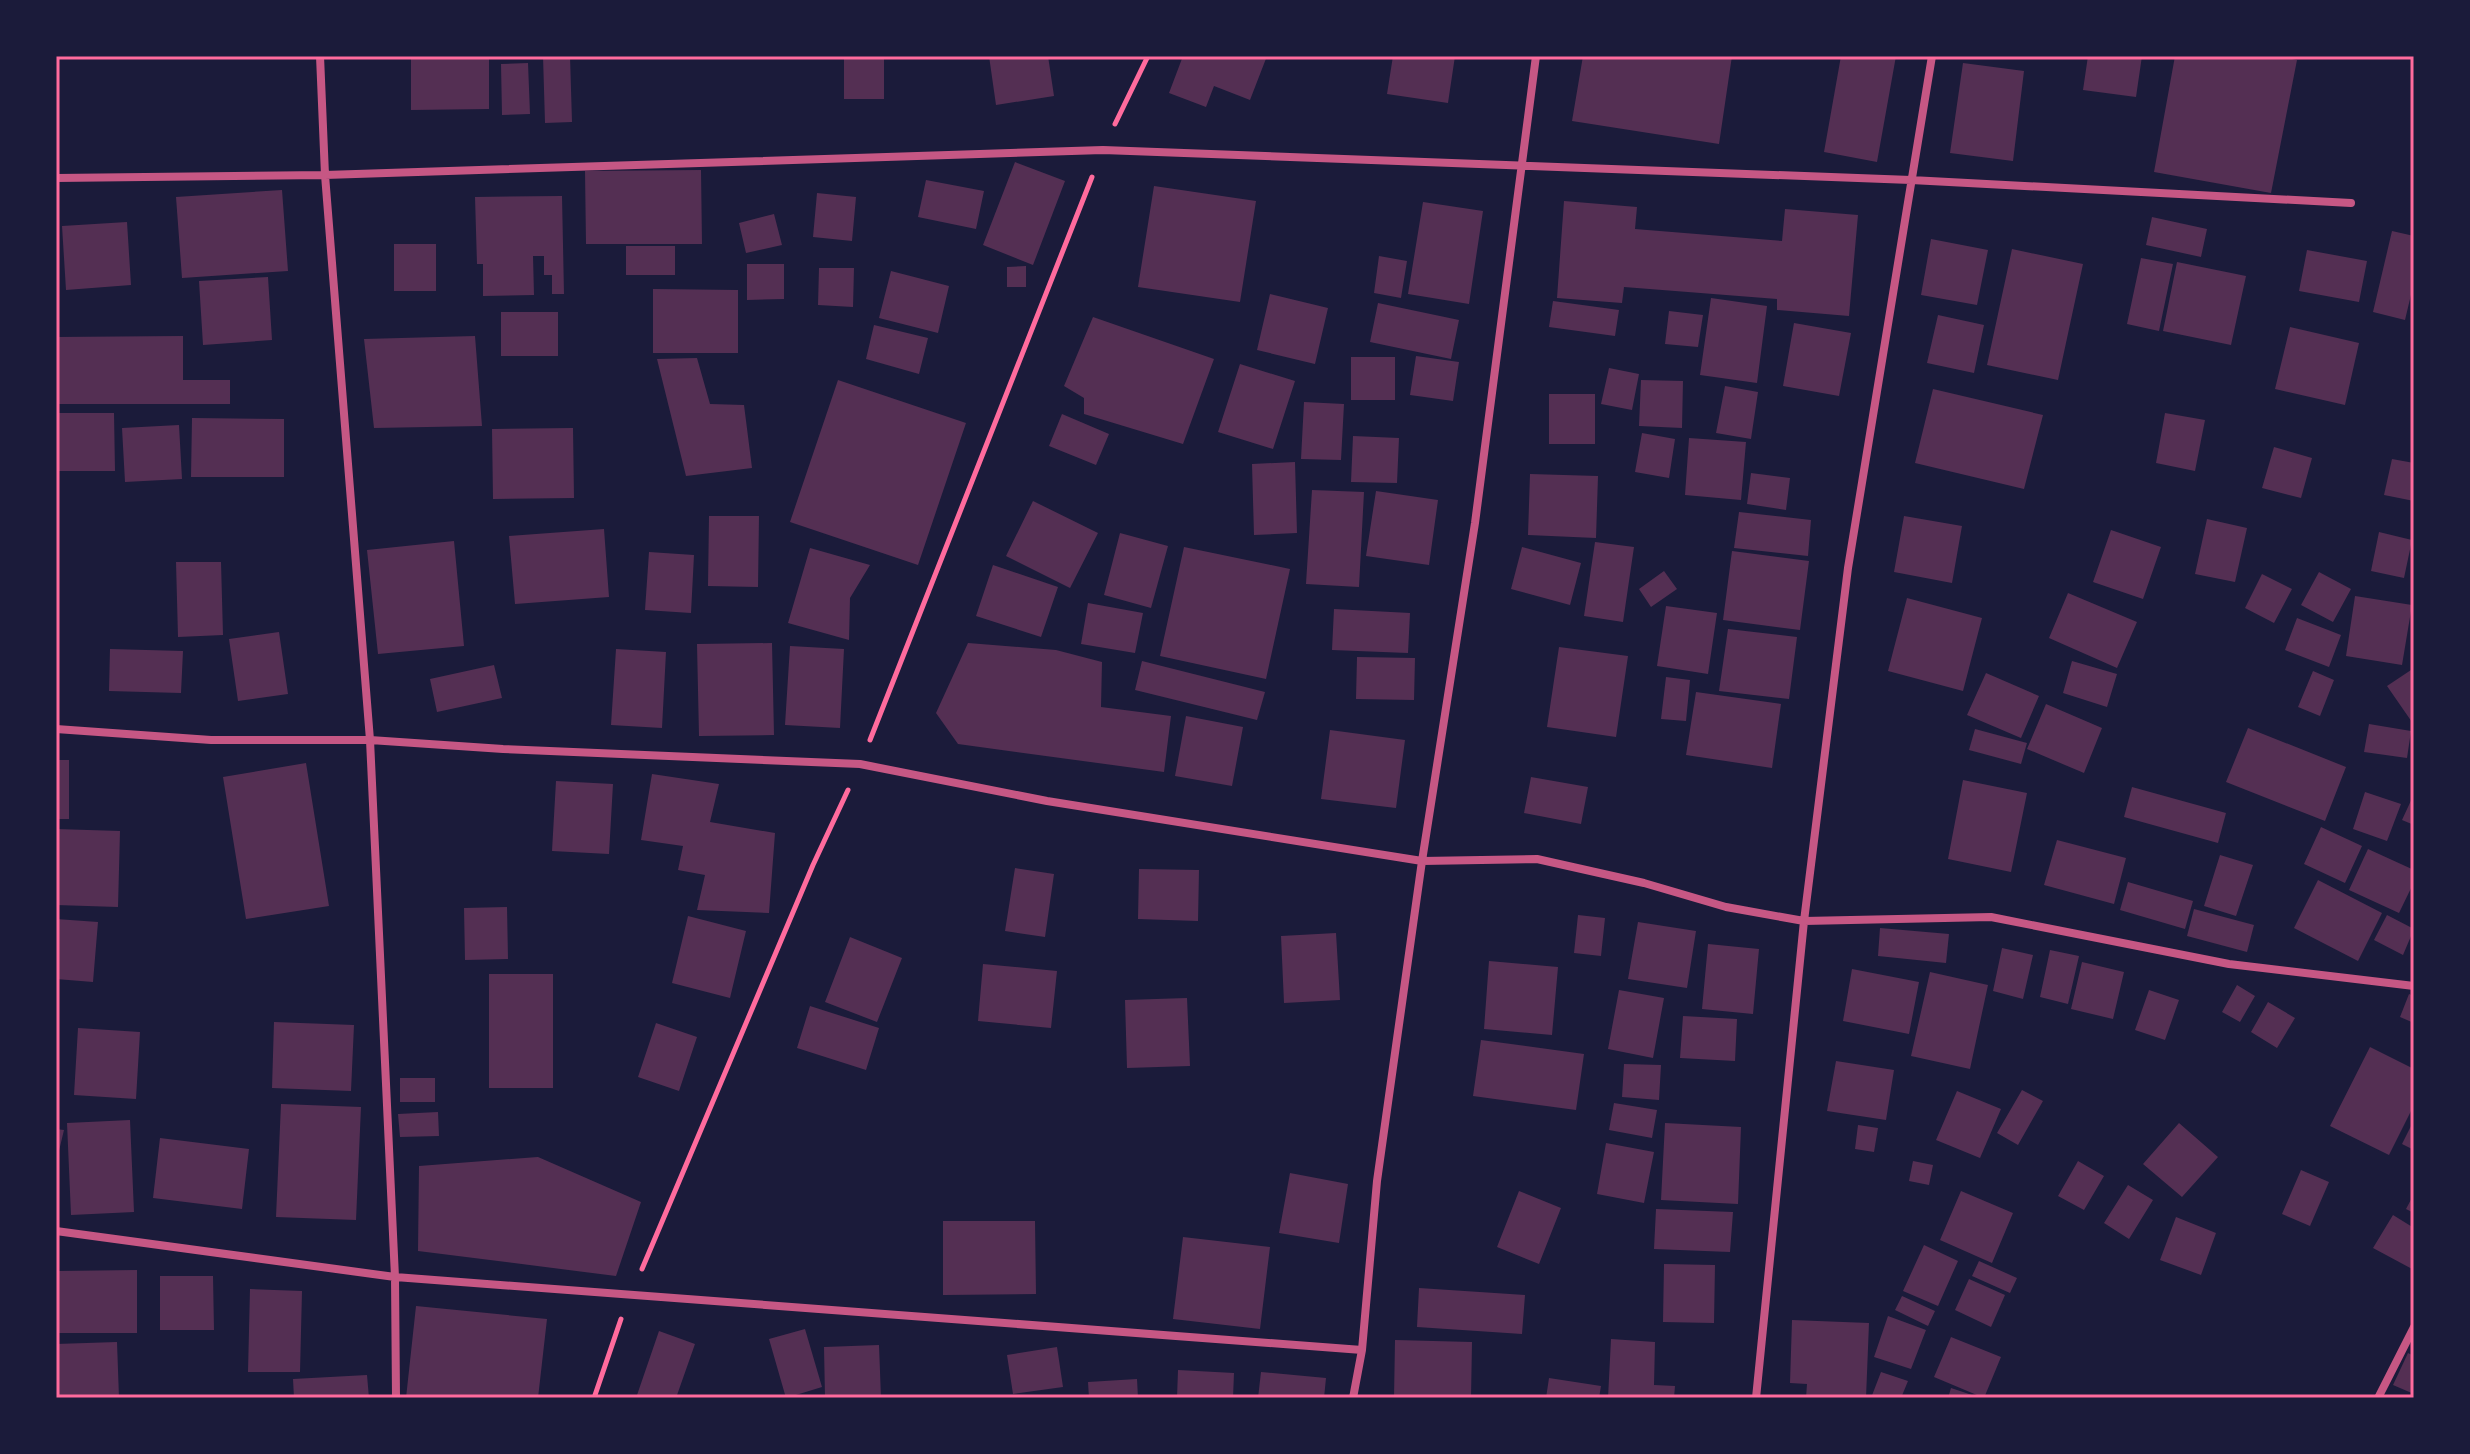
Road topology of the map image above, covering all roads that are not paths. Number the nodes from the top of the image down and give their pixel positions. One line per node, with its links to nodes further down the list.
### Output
1 (320, 56): 5 (street)
2 (1536, 56): 4 (street)
3 (1932, 56): 7 (street)
4 (1521, 167): 5 (street); 7 (street); 11 (street)
5 (325, 175): 6 (street); 10 (street)
6 (56, 178)
7 (1911, 180): 8 (street); 12 (street)
8 (2351, 203)
9 (56, 729): 10 (street)
10 (370, 740): 11 (street); 15 (street)
11 (1422, 861): 12 (street); 17 (street)
12 (1804, 921): 13 (street); 20 (street)
13 (2414, 986)
14 (56, 1231): 15 (street)
15 (395, 1277): 17 (street); 18 (street)
16 (2414, 1327): 21 (street)
17 (1362, 1350): 19 (street)
18 (396, 1398)
19 (1353, 1398)
20 (1756, 1398)
21 (2378, 1398)

